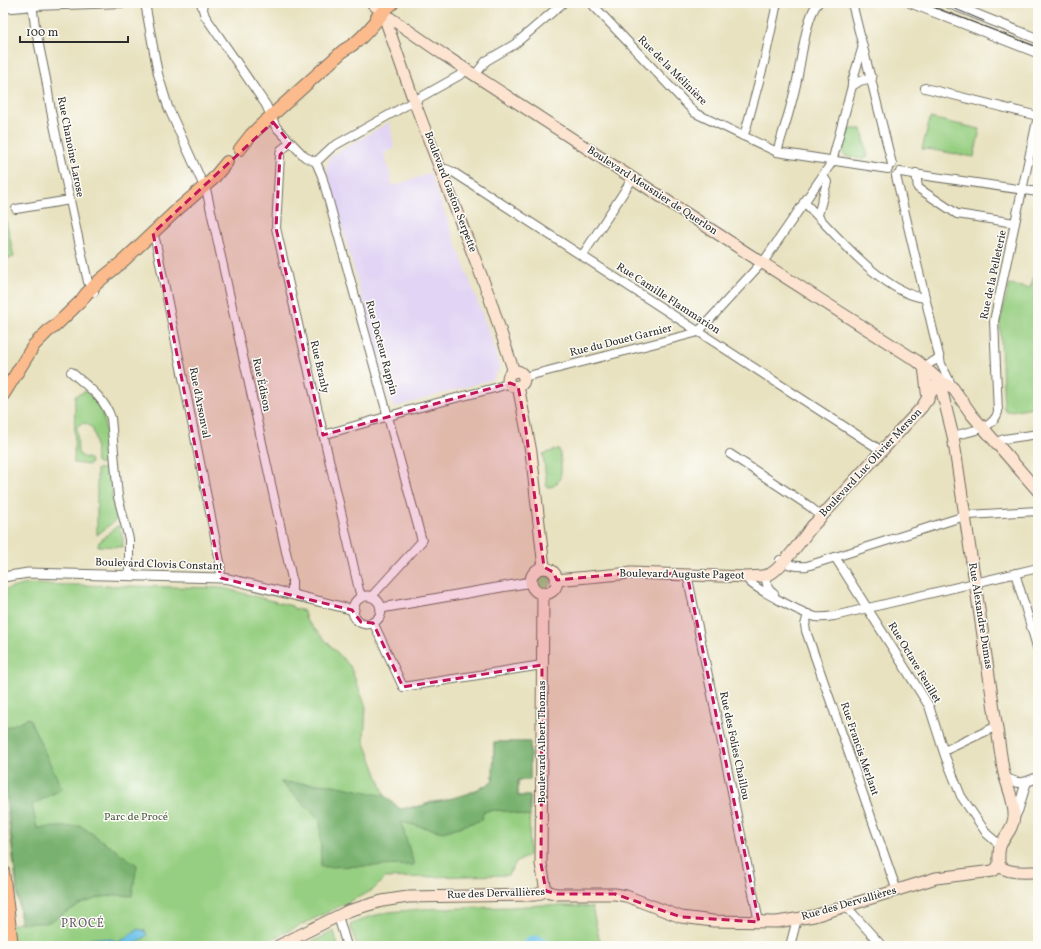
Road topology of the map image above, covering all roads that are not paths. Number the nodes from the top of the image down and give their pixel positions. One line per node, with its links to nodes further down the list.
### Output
1 (122, 3): 13 (street)
2 (145, 3): 38 (street, Rue Édison)
3 (201, 3): 26 (street)
4 (372, 3): 16 (main road, Boulevard Meusnier de Querlon)
5 (393, 3): 16 (main road)
6 (562, 3): 20 (street)
7 (592, 3): 27 (street, Rue de la Mélinière)
8 (777, 3): 27 (street)
9 (818, 3): 29 (street)
10 (852, 3): 18 (street)
11 (911, 3): 19 (street)
12 (948, 3): 17 (street)
13 (88, 4): 14 (street)
14 (29, 5): 15 (street); 41 (street, Rue Chanoine Larose)
15 (3, 9)
16 (383, 13): 20 (main road, Boulevard Meusnier de Querlon); 24 (main road, Boulevard Gaston Serpette); 26 (main road)
17 (1038, 39)
18 (863, 46): 21 (street); 22 (street)
19 (1038, 53)
20 (471, 72): 24 (street); 37 (main road, Boulevard Meusnier de Querlon)
21 (872, 78): 22 (street); 32 (street)
22 (852, 86): 31 (street)
23 (925, 88): 25 (street)
24 (414, 101): 30 (street); 33 (main road, Boulevard Gaston Serpette)
25 (1038, 116): 39 (street, Rue de la Pelleterie)
26 (272, 119): 28 (street); 38 (main road)
27 (743, 136): 29 (street, Rue de la Mélinière)
28 (290, 142): 30 (street); 65 (street, Rue Branly)
29 (777, 152): 31 (street, Rue de la Mélinière)
30 (316, 162): 62 (street, Rue Docteur Rappin)
31 (832, 162): 32 (street, Rue de la Mélinière); 36 (street)
32 (890, 167): 35 (street)
33 (441, 170): 47 (street, Rue Camille Flammarion); 55 (main road, Boulevard Gaston Serpette)
34 (916, 173): 35 (street); 39 (street); 45 (street)
35 (898, 174): 50 (street)
36 (823, 176): 42 (street); 44 (street)
37 (633, 178): 47 (street); 48 (main road, Boulevard Meusnier de Querlon)
38 (203, 184): 46 (main road); 89 (street, Rue Édison)
39 (1023, 189): 40 (street); 45 (street, Rue de la Pelleterie)
40 (1038, 192)
41 (70, 200): 43 (street); 49 (street, Rue Chanoine Larose)
42 (804, 202): 44 (street); 48 (street)
43 (16, 209)
44 (818, 215): 50 (street)
45 (1016, 223): 63 (street, Rue de la Pelleterie)
46 (153, 233): 49 (main road); 84 (street, Rue d'Arsonval)
47 (582, 256): 51 (street, Rue Camille Flammarion)
48 (762, 262): 51 (street); 53 (main road, Boulevard Meusnier de Querlon)
49 (93, 290): 58 (main road)
50 (925, 298): 52 (street)
51 (698, 332): 55 (street, Rue du Douet Garnier); 68 (street, Rue Camille Flammarion)
52 (940, 361): 53 (street); 56 (street); 57 (street)
53 (924, 366): 56 (main road, Boulevard Meusnier de Querlon); 60 (main road)
54 (71, 372): 80 (street)
55 (516, 380): 62 (street, Rue du Douet Garnier); 76 (main road, Boulevard Gaston Serpette)
56 (939, 380): 57 (main road, Boulevard Meusnier de Querlon); 59 (main road, Rue Alexandre Dumas); 60 (main road, Boulevard Luc Olivier Merson)
57 (953, 388): 61 (main road)
58 (4, 391)
59 (944, 397): 60 (main road); 61 (main road); 66 (main road, Rue Alexandre Dumas)
60 (928, 400): 68 (main road, Boulevard Luc Olivier Merson)
61 (972, 415): 63 (main road)
62 (388, 416): 65 (street, Rue du Douet Garnier); 90 (street, Rue Docteur Rappin)
63 (984, 427): 66 (street, Rue de la Pelleterie); 67 (main road)
64 (1038, 434): 67 (street)
65 (324, 435): 90 (street, Rue Branly)
66 (953, 436): 73 (main road, Rue Alexandre Dumas)
67 (997, 442): 70 (main road)
68 (882, 451): 72 (main road, Boulevard Luc Olivier Merson)
69 (730, 454): 72 (street)
70 (1038, 491)
71 (1038, 511): 73 (street)
72 (821, 516): 75 (main road, Boulevard Luc Olivier Merson)
73 (965, 516): 74 (street); 87 (main road, Rue Alexandre Dumas)
74 (835, 557): 75 (street); 93 (street, Rue Octave Feuillet)
75 (786, 559): 81 (main road, Boulevard Luc Olivier Merson)
76 (544, 568): 85 (main road); 86 (main road)
77 (1038, 568): 78 (street)
78 (1015, 573): 87 (street); 97 (street)
79 (687, 574): 82 (main road, Boulevard Auguste Pageot); 85 (main road, Boulevard Auguste Pageot); 115 (street, Rue des Folies Chaillou)
80 (129, 575): 83 (street, Boulevard Clovis Constant); 84 (street, Boulevard Clovis Constant)
81 (767, 576): 82 (main road, Boulevard Auguste Pageot); 91 (street)
82 (748, 577): 91 (street)
83 (4, 578)
84 (221, 578): 89 (street, Boulevard Clovis Constant)
85 (556, 580): 88 (main road)
86 (531, 582): 88 (main road); 92 (street)
87 (975, 582): 93 (street); 99 (main road, Rue Alexandre Dumas)
88 (543, 593): 98 (main road, Boulevard Albert Thomas)
89 (292, 594): 94 (street, Boulevard Clovis Constant)
90 (367, 597): 92 (street); 94 (street)
91 (784, 602): 95 (street)
92 (381, 608): 96 (street)
93 (867, 608): 95 (street); 100 (street, Rue Octave Feuillet)
94 (354, 610): 96 (street)
95 (808, 614): 111 (street, Rue Francis Merlant)
96 (373, 622): 98 (street)
97 (1038, 650)
98 (542, 665): 110 (main road, Boulevard Albert Thomas)
99 (997, 726): 100 (street); 101 (main road, Rue Alexandre Dumas)
100 (944, 751): 105 (street, Rue Octave Feuillet)
101 (1004, 777): 103 (street); 104 (main road, Rue Alexandre Dumas)
102 (1038, 777): 103 (street)
103 (1026, 783): 104 (street, Rue Alexandre Dumas)
104 (1014, 818): 105 (main road, Rue Alexandre Dumas)
105 (1000, 845): 106 (main road, Rue Alexandre Dumas)
106 (999, 866): 108 (main road); 111 (main road, Rue des Dervallières)
107 (3, 871): 109 (main road)
108 (1038, 872)
109 (4, 888): 116 (main road)
110 (546, 891): 113 (main road, Rue des Dervallières); 115 (main road, Rue des Dervallières)
111 (897, 891): 112 (main road, Rue des Dervallières)
112 (846, 906): 114 (main road, Rue des Dervallières); 120 (street)
113 (338, 916): 117 (main road, Rue des Dervallières); 118 (street)
114 (797, 920): 115 (main road, Rue des Dervallières); 119 (street)
115 (759, 922)
116 (12, 946)
117 (278, 946)
118 (347, 946)
119 (790, 946)
120 (882, 946)

